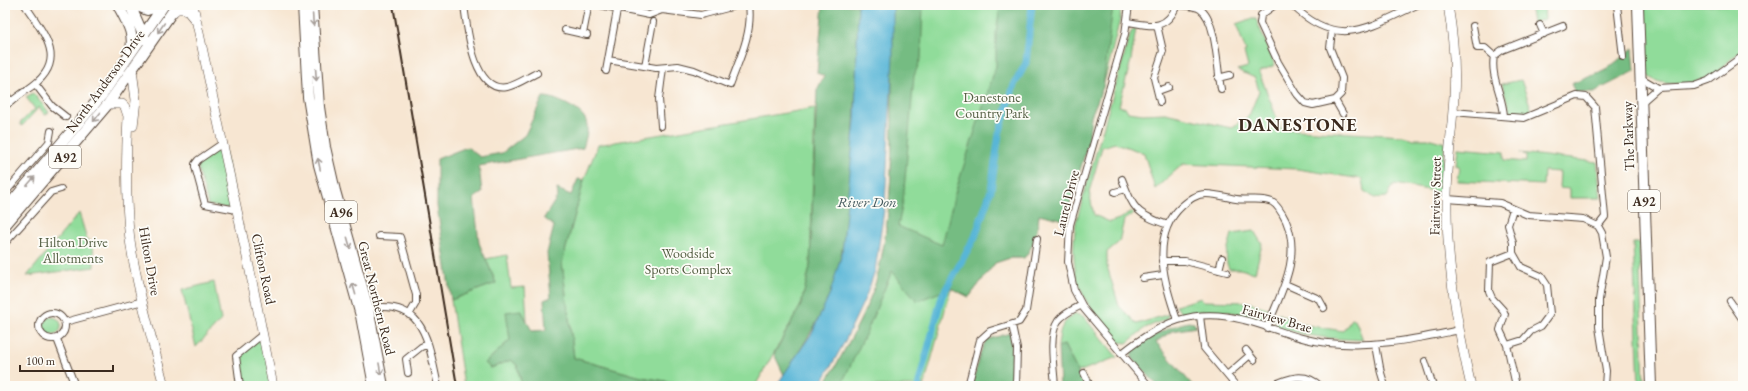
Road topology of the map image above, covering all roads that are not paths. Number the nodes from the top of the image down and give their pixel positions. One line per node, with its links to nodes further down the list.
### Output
1 (25, 5): 53 (street)
2 (118, 5): 43 (main road)
3 (130, 5): 38 (main road)
4 (135, 5): 5 (main road)
5 (163, 5): 38 (main road, North Anderson Drive / A92)
6 (177, 5): 27 (main road, North Anderson Drive / A92)
7 (193, 5): 30 (street, Clifton Road)
8 (303, 5): 102 (main road, A96, one-way to 8)
9 (312, 5): 102 (main road, Great Northern Road / A96, one-way to 102)
10 (464, 5): 49 (street)
11 (590, 5): 35 (street)
12 (603, 5): 25 (street)
13 (739, 5): 24 (street)
14 (749, 5): 46 (street)
15 (1129, 5): 29 (street, Laurel Drive)
16 (1178, 5): 31 (street); 51 (street)
17 (1275, 5): 59 (street)
18 (1292, 5): 36 (street)
19 (1400, 5): 26 (street)
20 (1418, 5): 26 (street)
21 (1448, 5): 65 (street, Fairview Street)
22 (1617, 5): 42 (street)
23 (1638, 5): 52 (main road, The Parkway / A92)
24 (661, 8): 25 (street)
25 (618, 10): 44 (street)
26 (1403, 12): 36 (street)
27 (171, 14): 30 (street); 39 (main road, North Anderson Drive / A92, one-way to 39)
28 (653, 22): 45 (street)
29 (1128, 22): 31 (street); 100 (street, Laurel Drive)
30 (196, 23): 72 (street, Clifton Road)
31 (1157, 25): 57 (street)
32 (1540, 25): 37 (street)
33 (1472, 26): 40 (street)
34 (1563, 26): 37 (street)
35 (565, 30)
36 (1332, 31): 59 (street)
37 (1544, 34): 40 (street)
38 (144, 35): 39 (main road); 43 (main road, North Anderson Drive / A92)
39 (146, 51): 47 (main road, North Anderson Drive / A92)
40 (1494, 56): 67 (street)
41 (1743, 56): 55 (street)
42 (1623, 57)
43 (129, 59): 80 (main road, North Anderson Drive / A92, one-way to 43)
44 (608, 60): 45 (street); 48 (street)
45 (645, 66): 46 (street)
46 (663, 68): 69 (street)
47 (132, 70): 63 (main road, North Anderson Drive / A92); 71 (street, Hilton Drive)
48 (606, 71)
49 (537, 73)
50 (1230, 74): 51 (street)
51 (1218, 78): 56 (street)
52 (1641, 78): 55 (street); 62 (main road, The Parkway / A92)
53 (36, 84): 60 (street); 68 (street)
54 (1169, 87): 57 (street)
55 (1658, 88): 62 (street)
56 (1221, 89)
57 (1158, 91): 61 (street)
58 (5, 93): 60 (street)
59 (1335, 100): 66 (street)
60 (11, 102): 64 (street)
61 (1160, 102)
62 (1642, 102): 142 (main road, The Parkway / A92)
63 (108, 104): 71 (street, Hilton Drive); 83 (main road, North Anderson Drive / A92, one-way to 83)
64 (5, 106)
65 (1453, 112): 67 (street); 78 (street, Fairview Street)
66 (1343, 114)
67 (1504, 116): 84 (street)
68 (66, 117)
69 (661, 126)
70 (51, 131): 77 (street, North Anderson Drive)
71 (128, 139): 98 (street, Hilton Drive)
72 (222, 143): 81 (street, Clifton Road); 81 (street)
73 (1122, 179): 75 (street)
74 (61, 189): 87 (street)
75 (1126, 189): 76 (street); 82 (street)
76 (1115, 192)
77 (5, 193)
78 (1447, 199): 79 (street); 110 (street, Fairview Street)
79 (1513, 209): 84 (street); 88 (street)
80 (5, 210)
81 (237, 210): 111 (street, Clifton Road)
82 (1168, 225): 92 (street); 97 (street)
83 (5, 226)
84 (1598, 226): 141 (street)
85 (379, 236): 103 (street)
86 (1037, 239): 90 (street)
87 (5, 243)
88 (1513, 253): 115 (street); 115 (street)
89 (1026, 257): 90 (street)
90 (1034, 258): 108 (street)
91 (1222, 258): 93 (street)
92 (1162, 261): 93 (street); 95 (street)
93 (1219, 270): 94 (street)
94 (1227, 272)
95 (1163, 275): 96 (street); 105 (street)
96 (1143, 278)
97 (1285, 284): 101 (street); 109 (street)
98 (143, 301): 107 (street); 123 (street, Hilton Drive)
99 (1730, 301): 106 (street)
100 (1082, 305): 116 (street, Laurel Drive); 131 (street)
101 (1324, 308)
102 (364, 309): 103 (street); 126 (main road, Great Northern Road / A96); 127 (main road, Great Northern Road / A96, one-way to 127)
103 (409, 315): 113 (street)
104 (1200, 316): 105 (street, Fairview Brae); 109 (street, Fairview Brae); 121 (street)
105 (1177, 320): 116 (street, Fairview Brae)
106 (1743, 320)
107 (65, 322): 112 (street); 112 (street)
108 (1012, 325): 129 (street); 130 (street)
109 (1267, 328): 114 (street, Fairview Brae)
110 (1460, 330): 114 (street, Fairview Brae); 139 (street, Fairview Street)
111 (263, 334): 124 (street); 125 (street, Clifton Road)
112 (57, 339): 122 (street)
113 (428, 344): 119 (street); 128 (street)
114 (1376, 345): 137 (street)
115 (1508, 345): 140 (street)
116 (1121, 354): 133 (street, Laurel Drive)
117 (1250, 355): 121 (street)
118 (1425, 361): 138 (street)
119 (408, 373)
120 (1084, 374): 132 (street)
121 (1227, 375): 134 (street)
122 (75, 386)
123 (164, 386)
124 (240, 386)
125 (273, 386)
126 (374, 386)
127 (383, 386)
128 (438, 386)
129 (968, 386)
130 (1016, 386)
131 (1055, 386)
132 (1090, 386)
133 (1149, 386)
134 (1236, 386)
135 (1271, 386): 136 (street)
136 (1320, 386)
137 (1385, 386)
138 (1433, 386)
139 (1472, 386)
140 (1516, 386)
141 (1605, 386)
142 (1651, 386)

